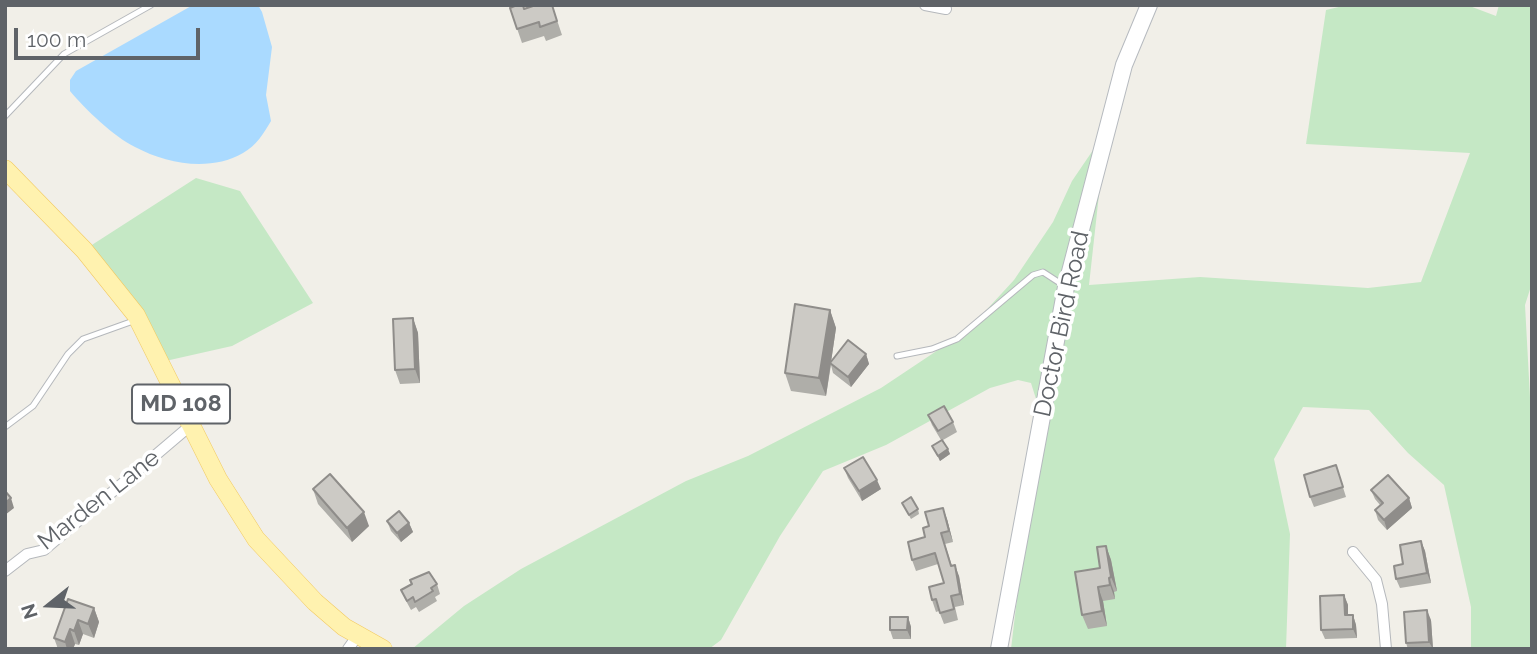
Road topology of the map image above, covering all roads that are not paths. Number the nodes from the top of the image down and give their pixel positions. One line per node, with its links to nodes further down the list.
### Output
1 (151, 5): 5 (lane)
2 (925, 5): 4 (street)
3 (1149, 5): 7 (main road, Doctor Bird Road)
4 (946, 9)
5 (5, 116)
6 (5, 170): 8 (main road, MD 108)
7 (1066, 287): 9 (lane); 16 (main road, Doctor Bird Road)
8 (138, 319): 10 (main road, MD 108); 11 (lane)
9 (897, 356)
10 (191, 425): 13 (street, Marden Lane); 14 (main road, MD 108)
11 (5, 427)
12 (1353, 552): 17 (street)
13 (5, 572)
14 (353, 642): 15 (main road, MD 108)
15 (383, 649)
16 (999, 649)
17 (1386, 649)

